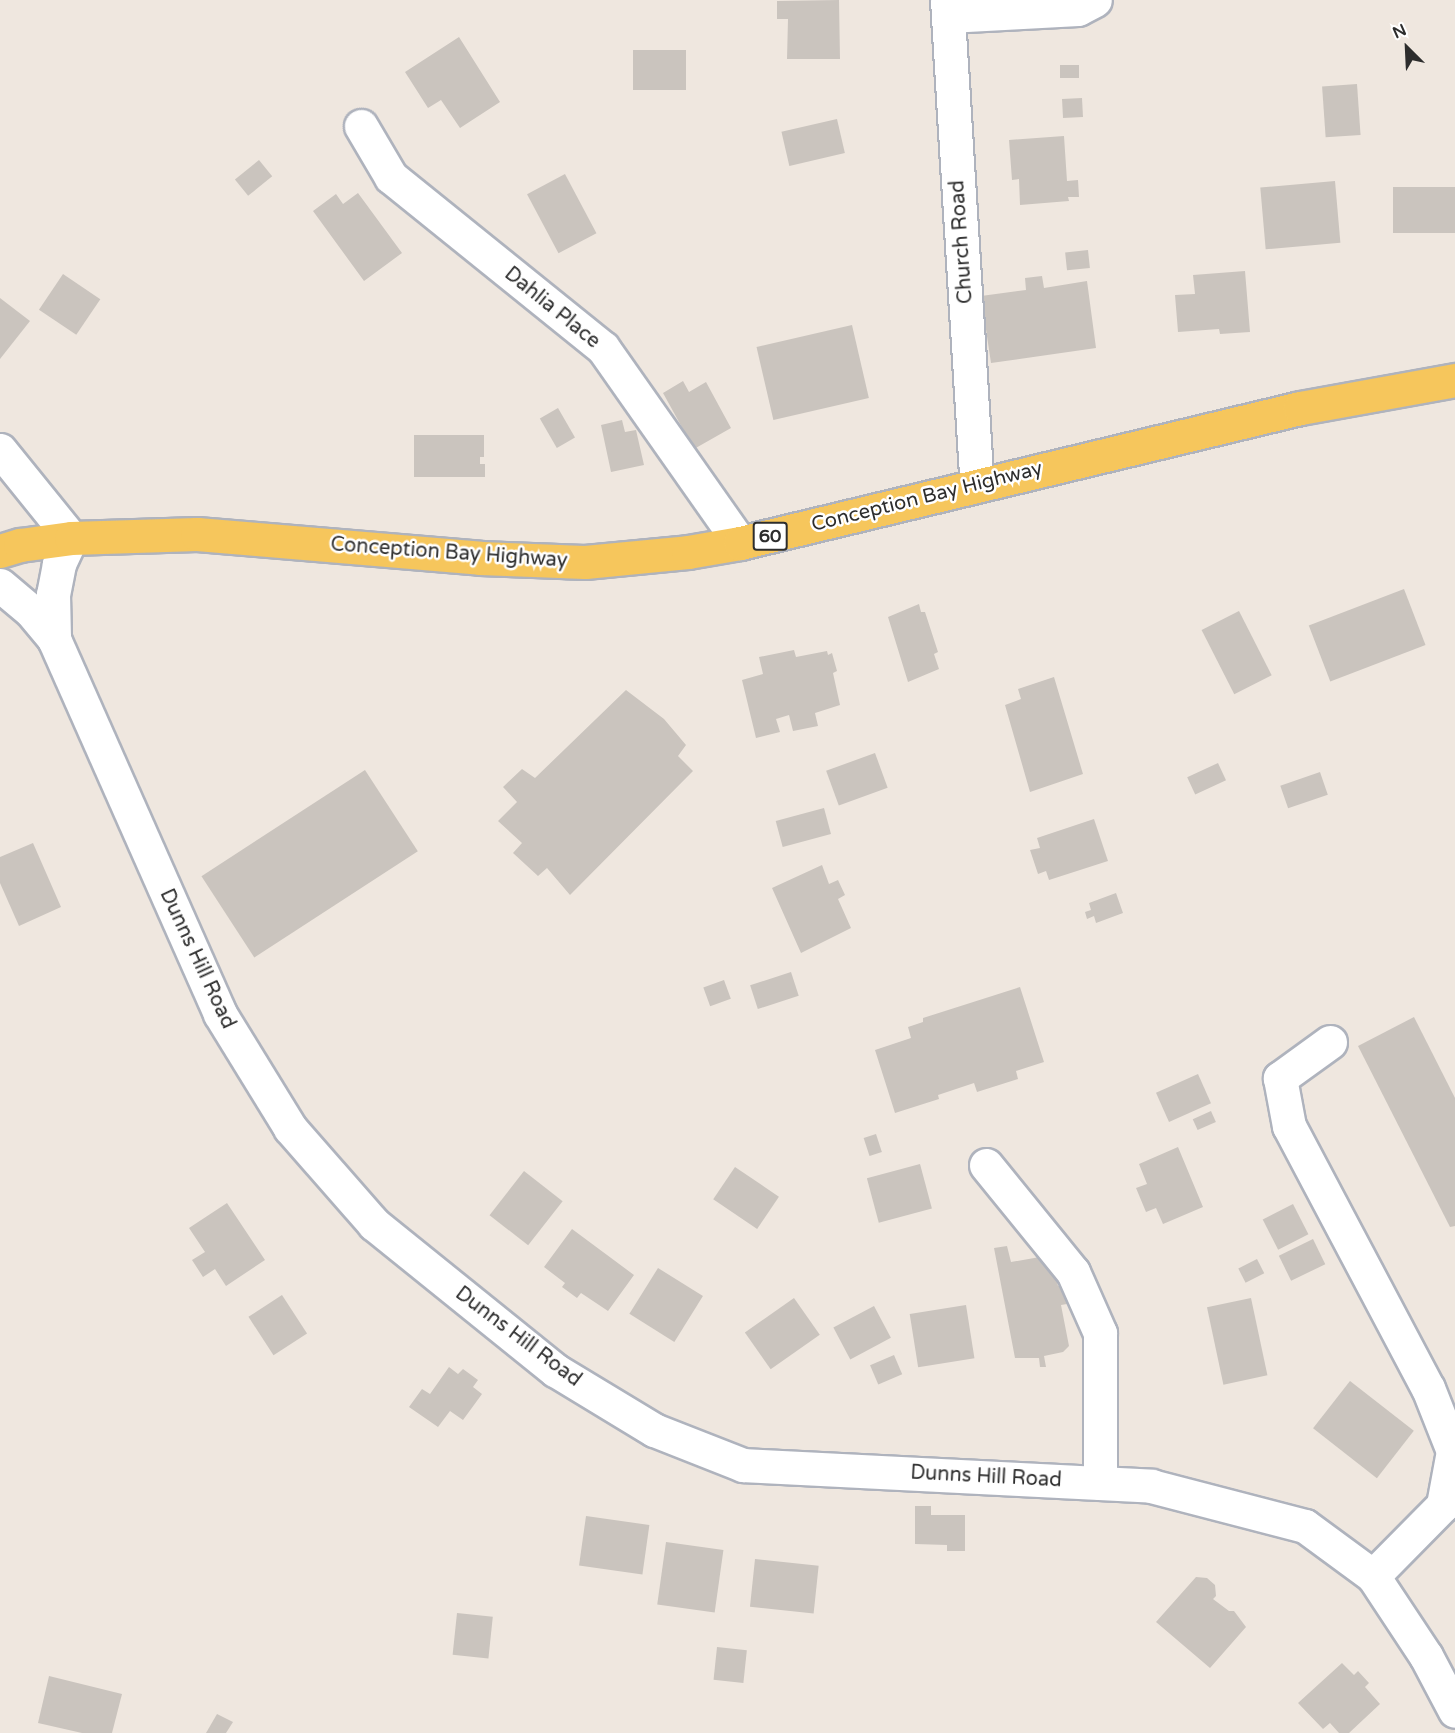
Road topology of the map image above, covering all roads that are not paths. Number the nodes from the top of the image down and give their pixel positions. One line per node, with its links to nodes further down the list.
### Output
1 (1095, 0): 2 (street)
2 (947, 8): 6 (street, Church Road)
3 (361, 126): 8 (street, Dahlia Place)
4 (1455, 380): 6 (main road, Conception Bay Highway / 60)
5 (0, 450): 7 (street)
6 (977, 485): 8 (main road, Conception Bay Highway / 60)
7 (71, 538): 8 (main road, Conception Bay Highway / 60); 9 (main road, Conception Bay Highway / 60); 11 (street, Dunns Hill Road)
8 (740, 543)
9 (0, 551)
10 (0, 585): 11 (street, Dunns Hill Road)
11 (54, 639): 14 (street, Dunns Hill Road)
12 (1330, 1042): 15 (street)
13 (986, 1165): 14 (street)
14 (1100, 1483): 15 (street, Dunns Hill Road)
15 (1373, 1576): 16 (street, Dunns Hill Road)
16 (1455, 1711)

